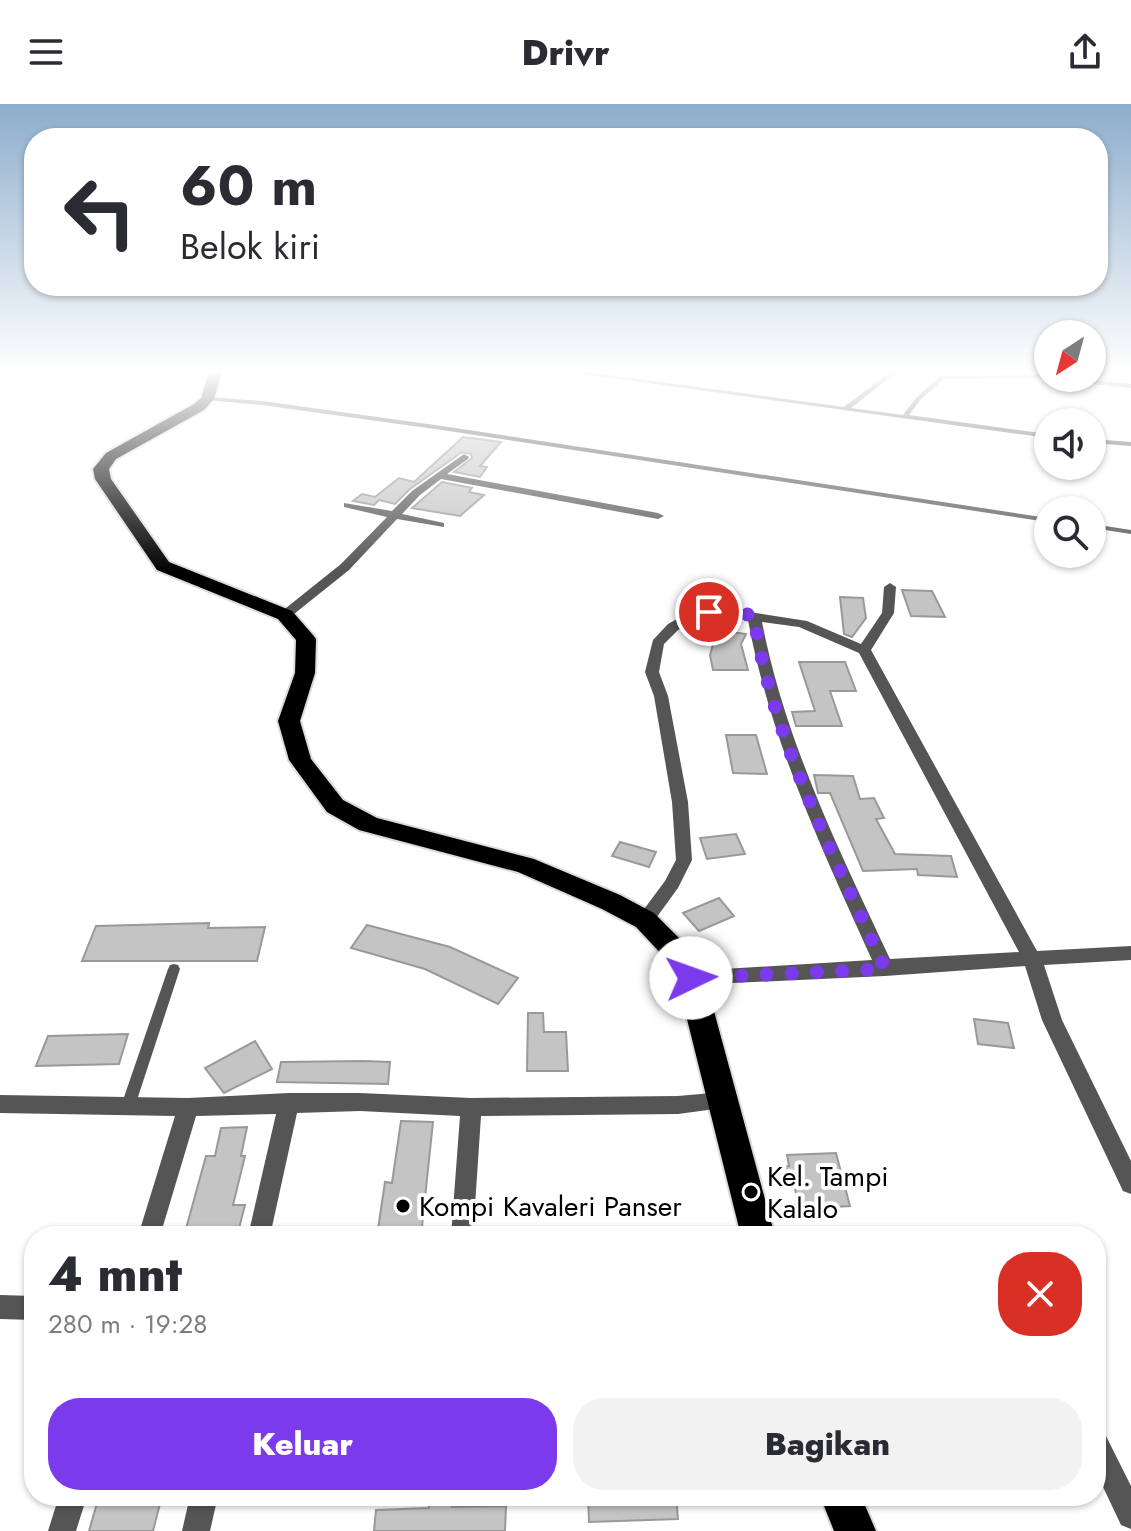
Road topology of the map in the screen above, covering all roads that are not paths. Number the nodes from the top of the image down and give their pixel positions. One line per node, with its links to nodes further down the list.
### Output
1 (142, 439): 15 (highway)
2 (512, 439): 10 (lane)
3 (1106, 442): 4 (lane)
4 (1131, 444)
5 (464, 457): 6 (street)
6 (439, 476): 8 (street); 9 (street)
7 (348, 505): 8 (street)
8 (398, 514): 11 (street); 15 (street)
9 (658, 516)
10 (1034, 518)
11 (440, 525)
12 (1106, 528): 13 (lane)
13 (1131, 532)
14 (890, 587): 17 (street)
15 (285, 615): 18 (highway)
16 (754, 615): 17 (street); 18 (street); 22 (street)
17 (864, 650): 20 (street)
18 (645, 920): 23 (highway)
19 (1131, 953): 20 (street)
20 (1033, 961): 22 (street); 30 (street)
21 (174, 969): 26 (lane)
22 (885, 969): 23 (street)
23 (691, 978): 24 (highway)
24 (723, 1101): 29 (street); 34 (highway)
25 (289, 1102): 28 (street); 29 (street); 32 (street)
26 (129, 1103): 27 (street); 28 (street)
27 (0, 1104)
28 (188, 1107): 31 (street)
29 (471, 1107): 33 (street)
30 (1131, 1184)
31 (152, 1226)
32 (261, 1226)
33 (463, 1226)
34 (755, 1226)
35 (0, 1307): 36 (street)
36 (24, 1308)
37 (1106, 1464): 41 (street)
38 (70, 1506): 42 (street)
39 (202, 1506): 43 (street)
40 (844, 1506): 44 (highway)
41 (1131, 1515)
42 (62, 1531)
43 (196, 1531)
44 (855, 1531)

